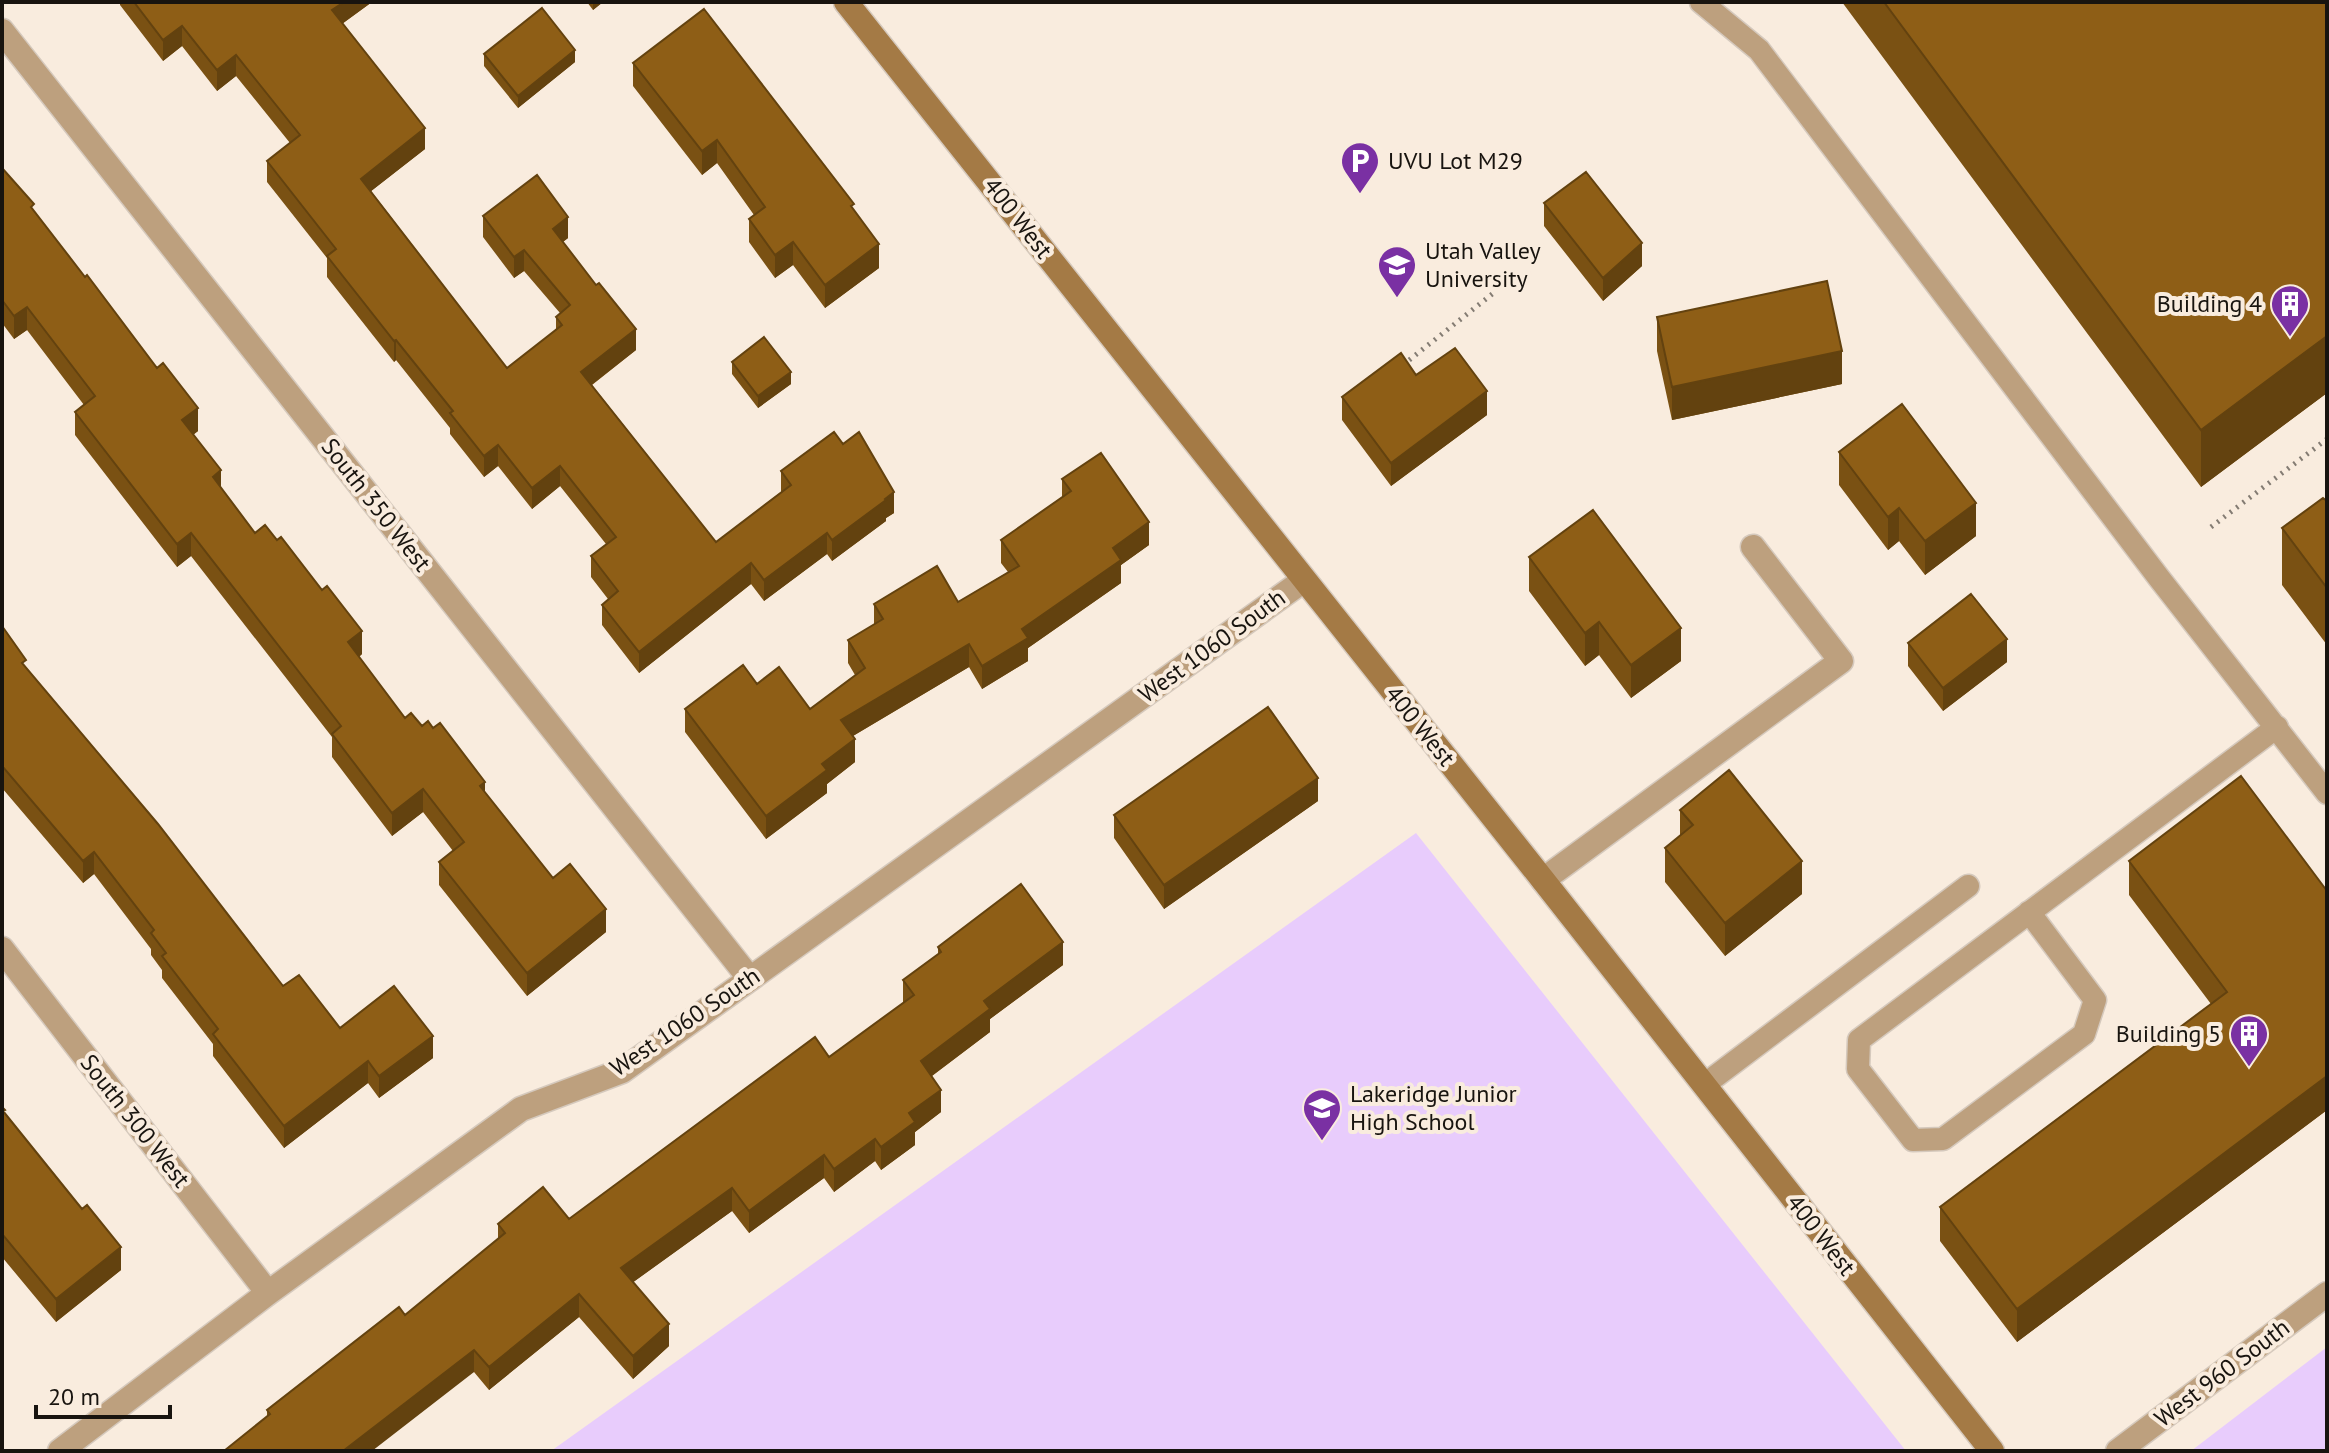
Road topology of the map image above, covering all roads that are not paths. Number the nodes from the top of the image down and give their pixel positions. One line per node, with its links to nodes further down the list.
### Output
1 (846, 2): 5 (main road, 400 West)
2 (1701, 2): 6 (lane)
3 (2, 31): 12 (street, South 350 West)
4 (1753, 547): 8 (street)
5 (1304, 580): 8 (main road, 400 West); 12 (street, West 1060 South)
6 (2277, 727): 7 (lane); 10 (lane)
7 (2327, 793)
8 (1543, 880): 13 (main road, 400 West)
9 (1968, 886): 13 (lane)
10 (2029, 912): 10 (lane)
11 (2, 949): 14 (street, South 300 West)
12 (750, 979): 14 (street, West 1060 South)
13 (1704, 1085): 17 (main road, 400 West)
14 (268, 1293): 16 (street, West 1060 South)
15 (2327, 1294): 18 (street, West 960 South)
16 (60, 1451)
17 (1992, 1451)
18 (2118, 1451)

